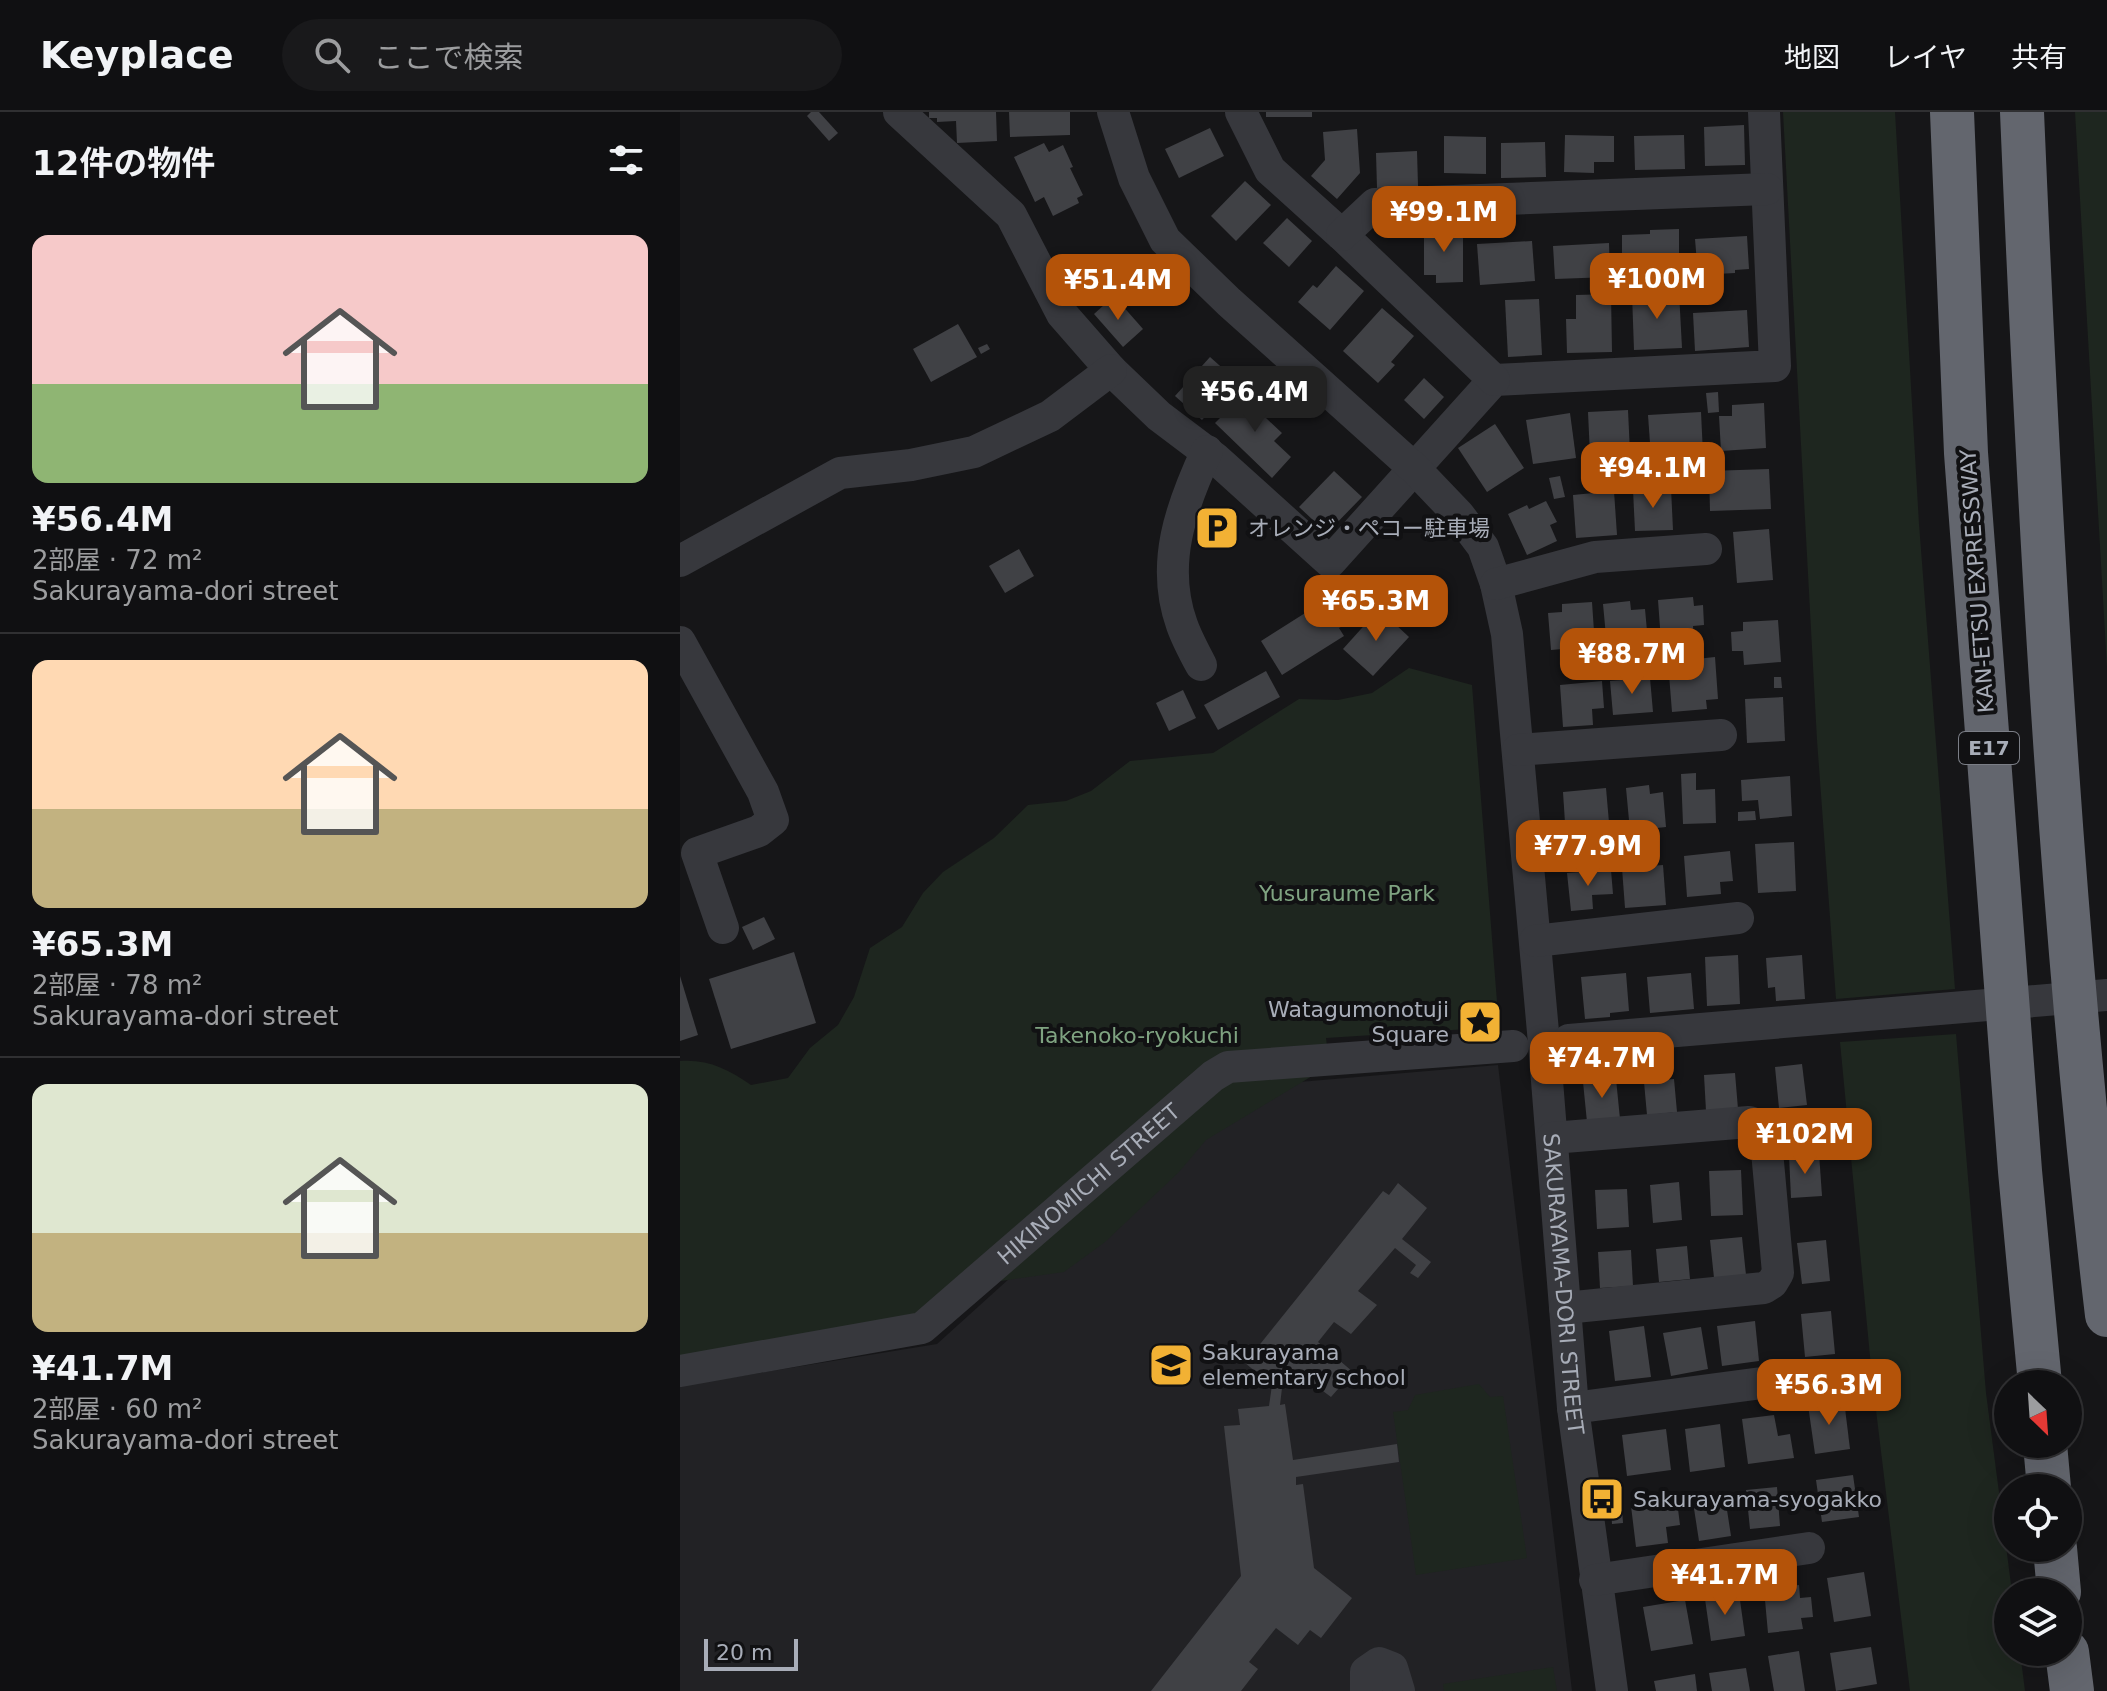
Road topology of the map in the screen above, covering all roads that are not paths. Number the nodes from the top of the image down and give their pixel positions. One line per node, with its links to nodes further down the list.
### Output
1 (899, 112): 9 (street)
2 (1113, 112): 12 (street, SAKURAYAMA-DORI STREET)
3 (1241, 112): 8 (street)
4 (1764, 112): 7 (street)
5 (1952, 112): 29 (highway, KAN-ETSU EXPRESSWAY / E17)
6 (2022, 112): 28 (highway)
7 (1767, 189): 8 (street); 10 (street)
8 (1342, 235): 10 (street)
9 (1111, 370): 11 (street); 14 (street)
10 (1494, 380): 12 (street)
11 (1207, 451): 12 (street); 17 (street)
12 (1415, 469): 15 (street, SAKURAYAMA-DORI STREET)
13 (1706, 549): 15 (street)
14 (680, 561)
15 (1496, 584): 19 (street, SAKURAYAMA-DORI STREET)
16 (680, 642): 21 (street)
17 (1201, 665)
18 (1721, 735): 19 (street)
19 (1518, 750): 22 (street, SAKURAYAMA-DORI STREET)
20 (1738, 918): 22 (street)
21 (723, 928)
22 (1535, 941): 26 (street, SAKURAYAMA-DORI STREET)
23 (2107, 995): 24 (street)
24 (1569, 1040)
25 (1513, 1046): 30 (street, HIKINOMICHI STREET)
26 (1552, 1138): 27 (street, SAKURAYAMA-DORI STREET); 27 (street)
27 (1565, 1308): 32 (street, SAKURAYAMA-DORI STREET)
28 (2107, 1315)
29 (2039, 1370)
30 (680, 1371)
31 (1785, 1380): 32 (street)
32 (1573, 1408): 34 (street, SAKURAYAMA-DORI STREET)
33 (1809, 1548): 34 (street)
34 (1595, 1580): 38 (street, SAKURAYAMA-DORI STREET)
35 (2069, 1666): 39 (highway)
36 (1366, 1691): 37 (street)
37 (1399, 1691)
38 (1612, 1691)
39 (2072, 1691)

